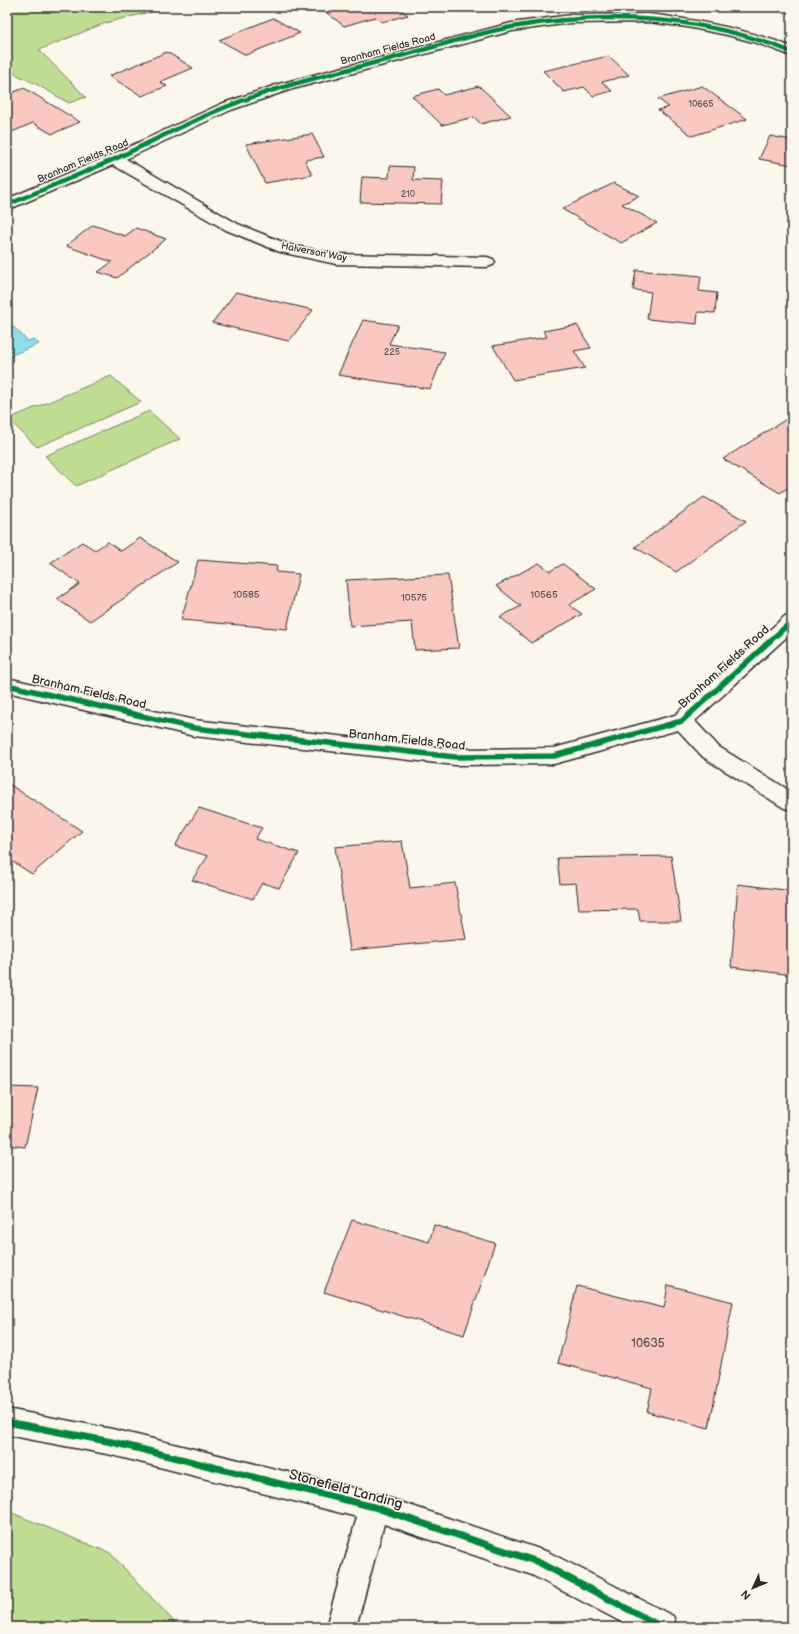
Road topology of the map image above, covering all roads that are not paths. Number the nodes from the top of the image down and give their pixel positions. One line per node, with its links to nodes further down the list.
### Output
1 (792, 52): 2 (street, Branham Fields Road)
2 (114, 159): 3 (street, Branham Fields Road); 4 (street, Halverson Way)
3 (7, 205)
4 (486, 262)
5 (792, 621): 7 (street, Branham Fields Road)
6 (7, 685): 7 (street, Branham Fields Road)
7 (682, 721): 8 (street)
8 (792, 802)
9 (7, 1422): 10 (street, Stonefield Landing)
10 (374, 1507): 11 (street); 12 (street, Stonefield Landing)
11 (341, 1627)
12 (662, 1627)

